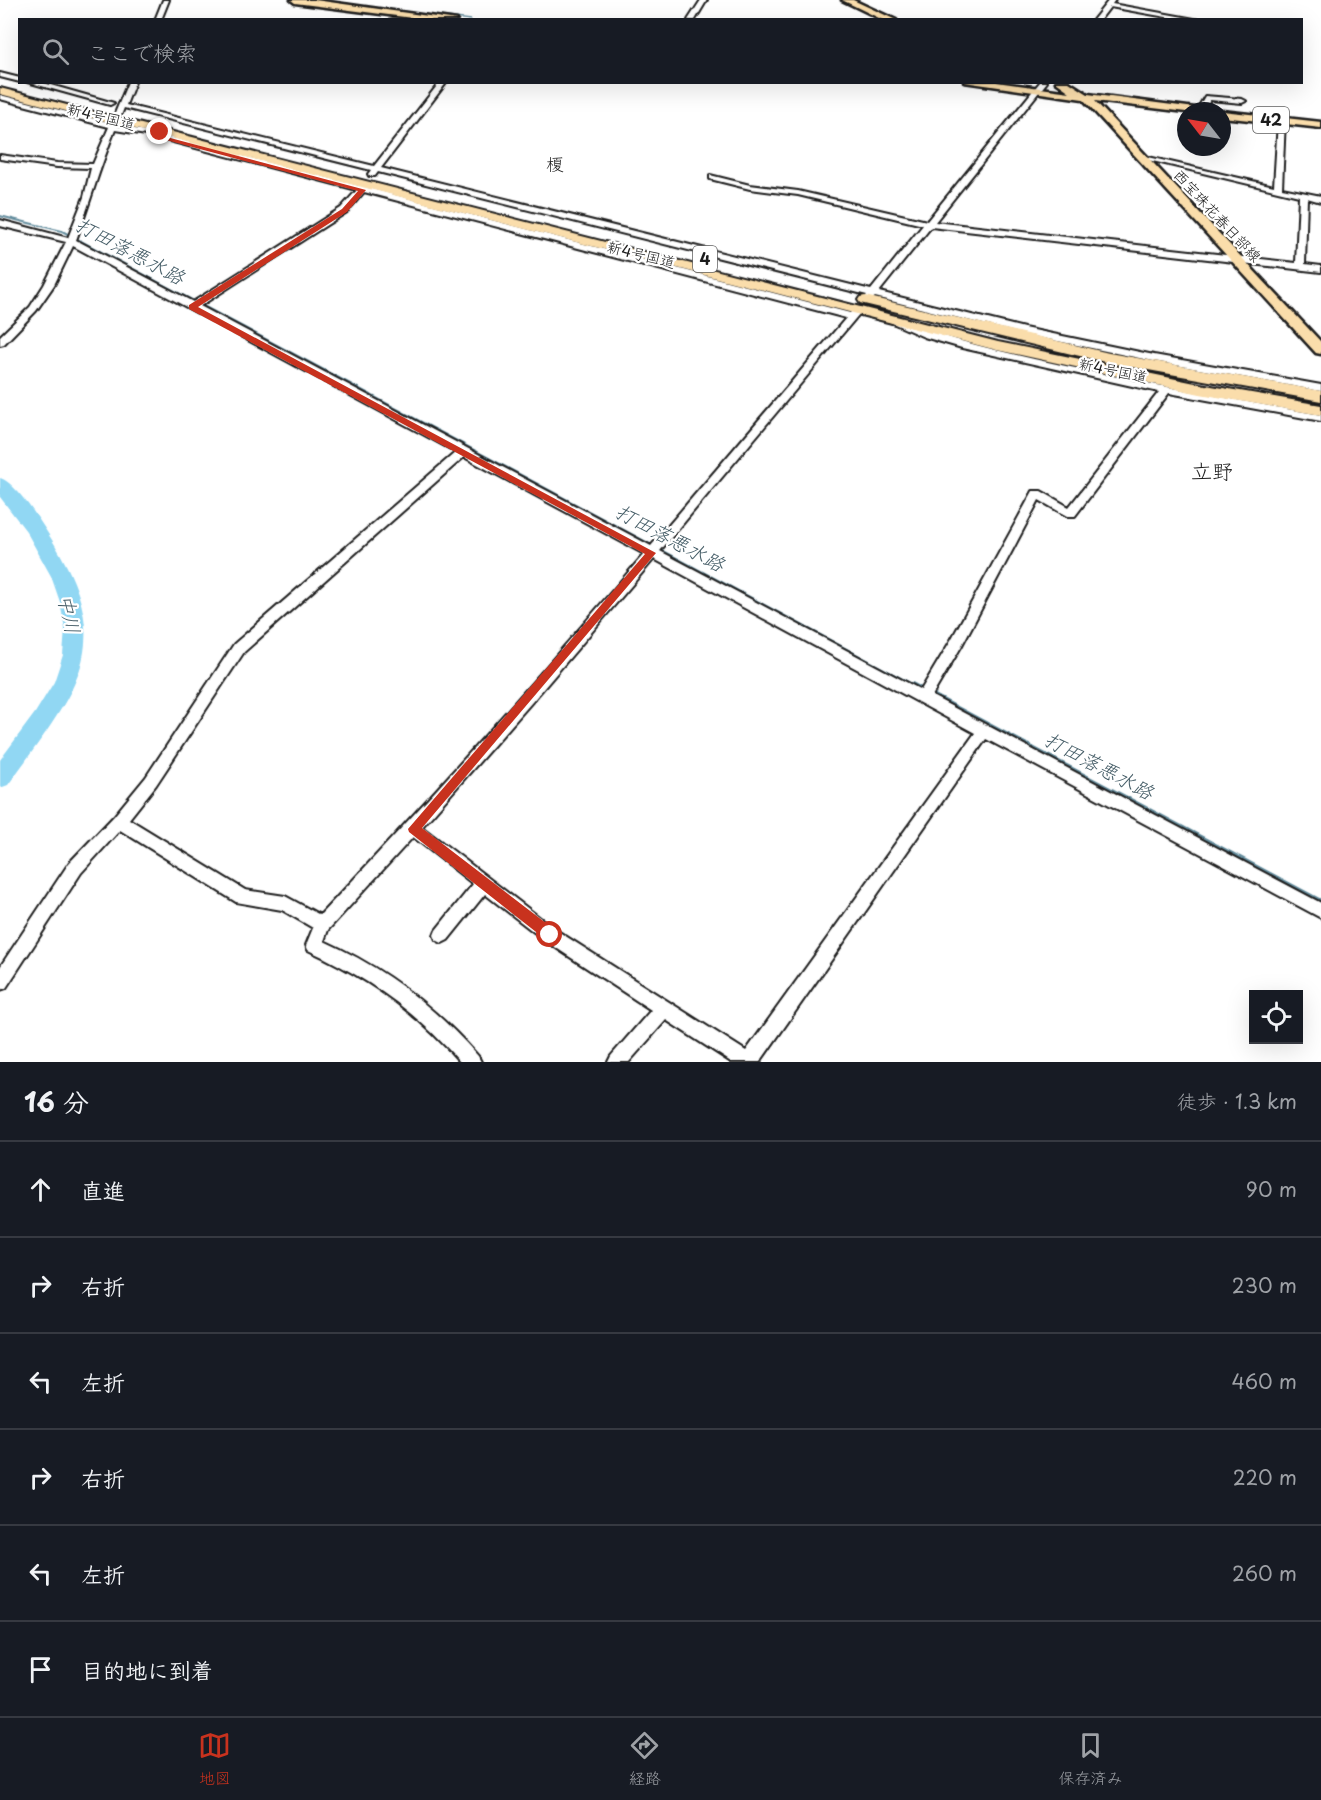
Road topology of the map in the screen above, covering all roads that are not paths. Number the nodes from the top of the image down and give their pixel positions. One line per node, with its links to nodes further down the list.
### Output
1 (166, 0): 6 (street)
2 (295, 0): 7 (main road)
3 (704, 0): 8 (street)
4 (846, 0): 9 (main road)
5 (1110, 2): 10 (street); 11 (street)
6 (159, 18)
7 (437, 18)
8 (692, 18)
9 (887, 18)
10 (1098, 18)
11 (1187, 18)
12 (0, 75): 13 (street)
13 (18, 80)
14 (0, 81): 23 (highway, 新4号国道 / 4)
15 (36, 84): 23 (street)
16 (131, 84): 29 (street)
17 (442, 84): 36 (street)
18 (998, 84): 20 (main road)
19 (1064, 84): 24 (main road, 西宝珠花春日部線)
20 (1041, 87): 24 (main road); 41 (street)
21 (0, 91): 29 (highway, 新4号国道 / 4)
22 (0, 97): 29 (street)
23 (76, 98): 29 (highway, 新4号国道 / 4)
24 (1086, 98): 27 (main road); 33 (main road, 西宝珠花春日部線)
25 (1242, 101): 26 (street)
26 (1206, 102)
27 (1177, 108)
28 (1231, 115): 30 (main road, 42)
29 (117, 116): 34 (street); 36 (highway, 新4号国道 / 4)
30 (1282, 121): 31 (main road, 42); 37 (street)
31 (1321, 126)
32 (0, 157): 34 (street)
33 (1144, 158): 37 (street); 43 (main road, 西宝珠花春日部線)
34 (96, 166): 42 (street)
35 (713, 177): 41 (street)
36 (369, 180): 46 (highway, 新4号国道 / 4); 46 (street); 47 (street)
37 (1278, 189): 38 (street)
38 (1303, 195): 39 (street); 44 (street)
39 (1321, 199)
40 (0, 223): 42 (street)
41 (928, 224): 43 (street); 46 (street)
42 (70, 241): 47 (street); 49 (street)
43 (1237, 259): 44 (street); 50 (main road, 西宝珠花春日部線)
44 (1300, 266): 45 (street)
45 (1321, 268)
46 (862, 305): 48 (highway, 新4号国道 / 4); 51 (street); 53 (highway, 新4号国道 / 4); 57 (street)
47 (192, 307): 56 (street)
48 (891, 319): 52 (street); 54 (highway, 新4号国道 / 4)
49 (0, 342)
50 (1321, 350)
51 (1321, 388)
52 (1165, 391): 55 (street); 58 (street)
53 (1321, 396)
54 (1321, 410)
55 (1321, 418)
56 (462, 453): 57 (street); 60 (street)
57 (651, 553): 58 (street); 61 (street)
58 (923, 698): 59 (street)
59 (984, 731): 63 (street); 70 (street)
60 (119, 821): 64 (street); 66 (street)
61 (414, 829): 62 (street); 64 (street)
62 (483, 884): 65 (street); 67 (street)
63 (1321, 911)
64 (322, 925): 68 (street)
65 (442, 936)
66 (0, 982)
67 (664, 1009): 69 (street); 70 (street)
68 (472, 1062)
69 (616, 1062)
70 (748, 1062)

